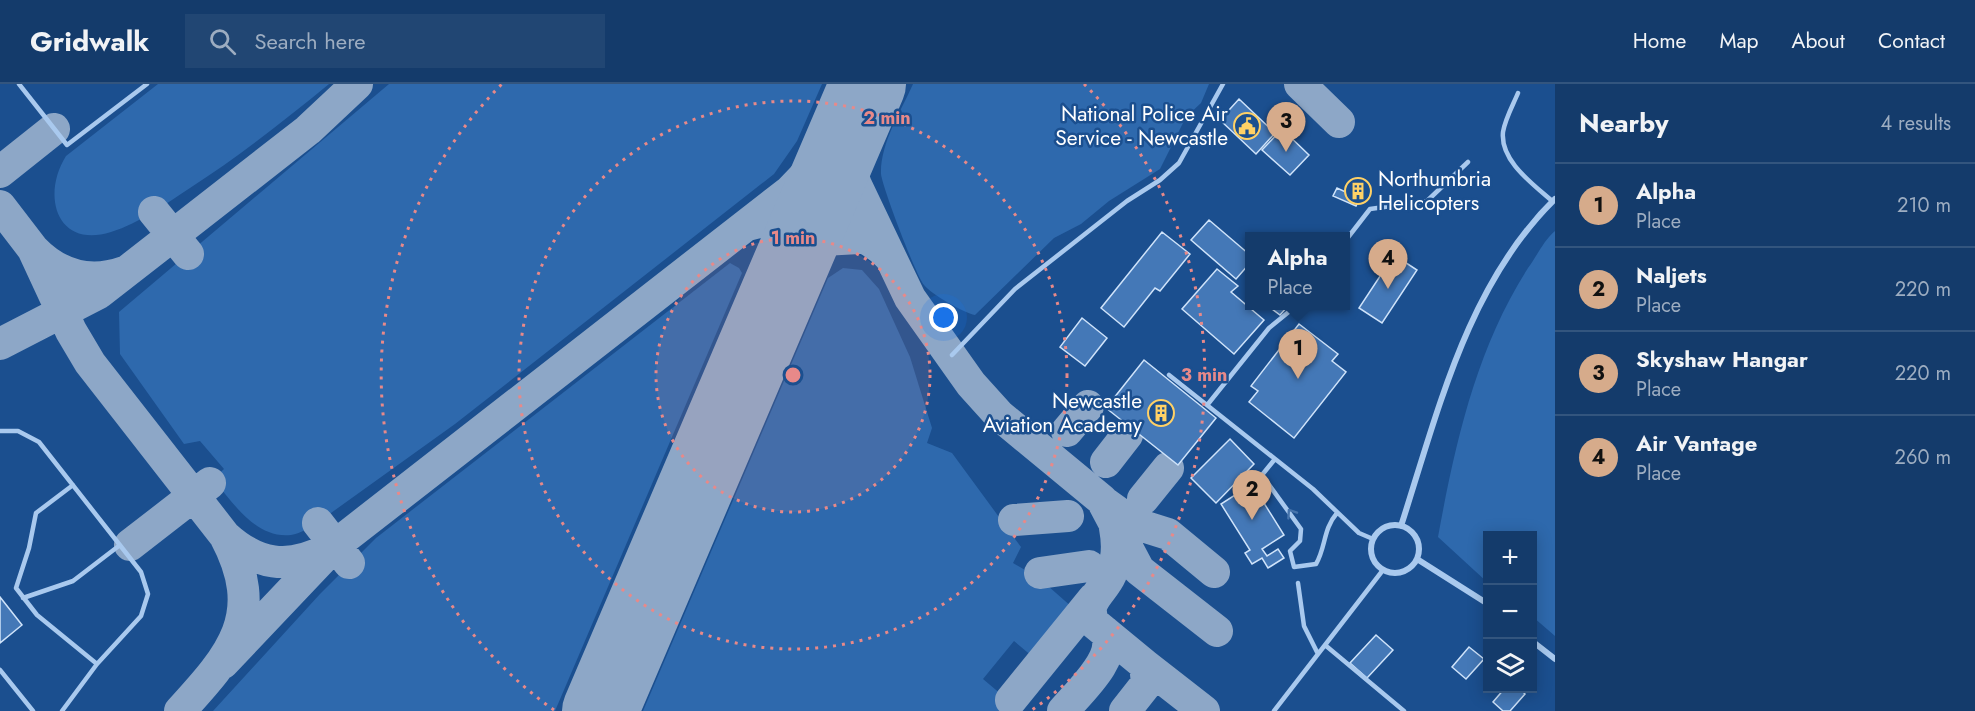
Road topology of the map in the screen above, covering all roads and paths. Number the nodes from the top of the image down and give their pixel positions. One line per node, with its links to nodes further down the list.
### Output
1 (20, 84): 2 (lane)
2 (147, 84)
3 (1223, 84): 9 (lane)
4 (1518, 93): 6 (lane)
5 (1468, 162): 7 (lane)
6 (1554, 200): 16 (street)
7 (1350, 235)
8 (1291, 310): 11 (lane)
9 (952, 355)
10 (1169, 375): 11 (lane)
11 (1208, 404): 13 (lane)
12 (0, 431): 14 (lane)
13 (1275, 459): 15 (lane); 15 (lane, one-way to 13)
14 (73, 485): 18 (lane); 22 (lane)
15 (1337, 513): 17 (lane)
16 (1401, 526): 17 (street); 19 (street)
17 (1373, 539): 20 (street)
18 (120, 545): 22 (lane); 28 (lane)
19 (1417, 559): 20 (street); 23 (street)
20 (1383, 570): 25 (lane)
21 (1298, 583): 26 (lane)
22 (23, 598): 28 (lane)
23 (1483, 601)
24 (1537, 644): 27 (street)
25 (1325, 645): 26 (lane); 33 (lane)
26 (1318, 654): 32 (lane)
27 (1555, 659)
28 (97, 664): 31 (lane)
29 (0, 670): 30 (lane)
30 (33, 711)
31 (62, 711)
32 (1274, 711)
33 (1404, 711)

